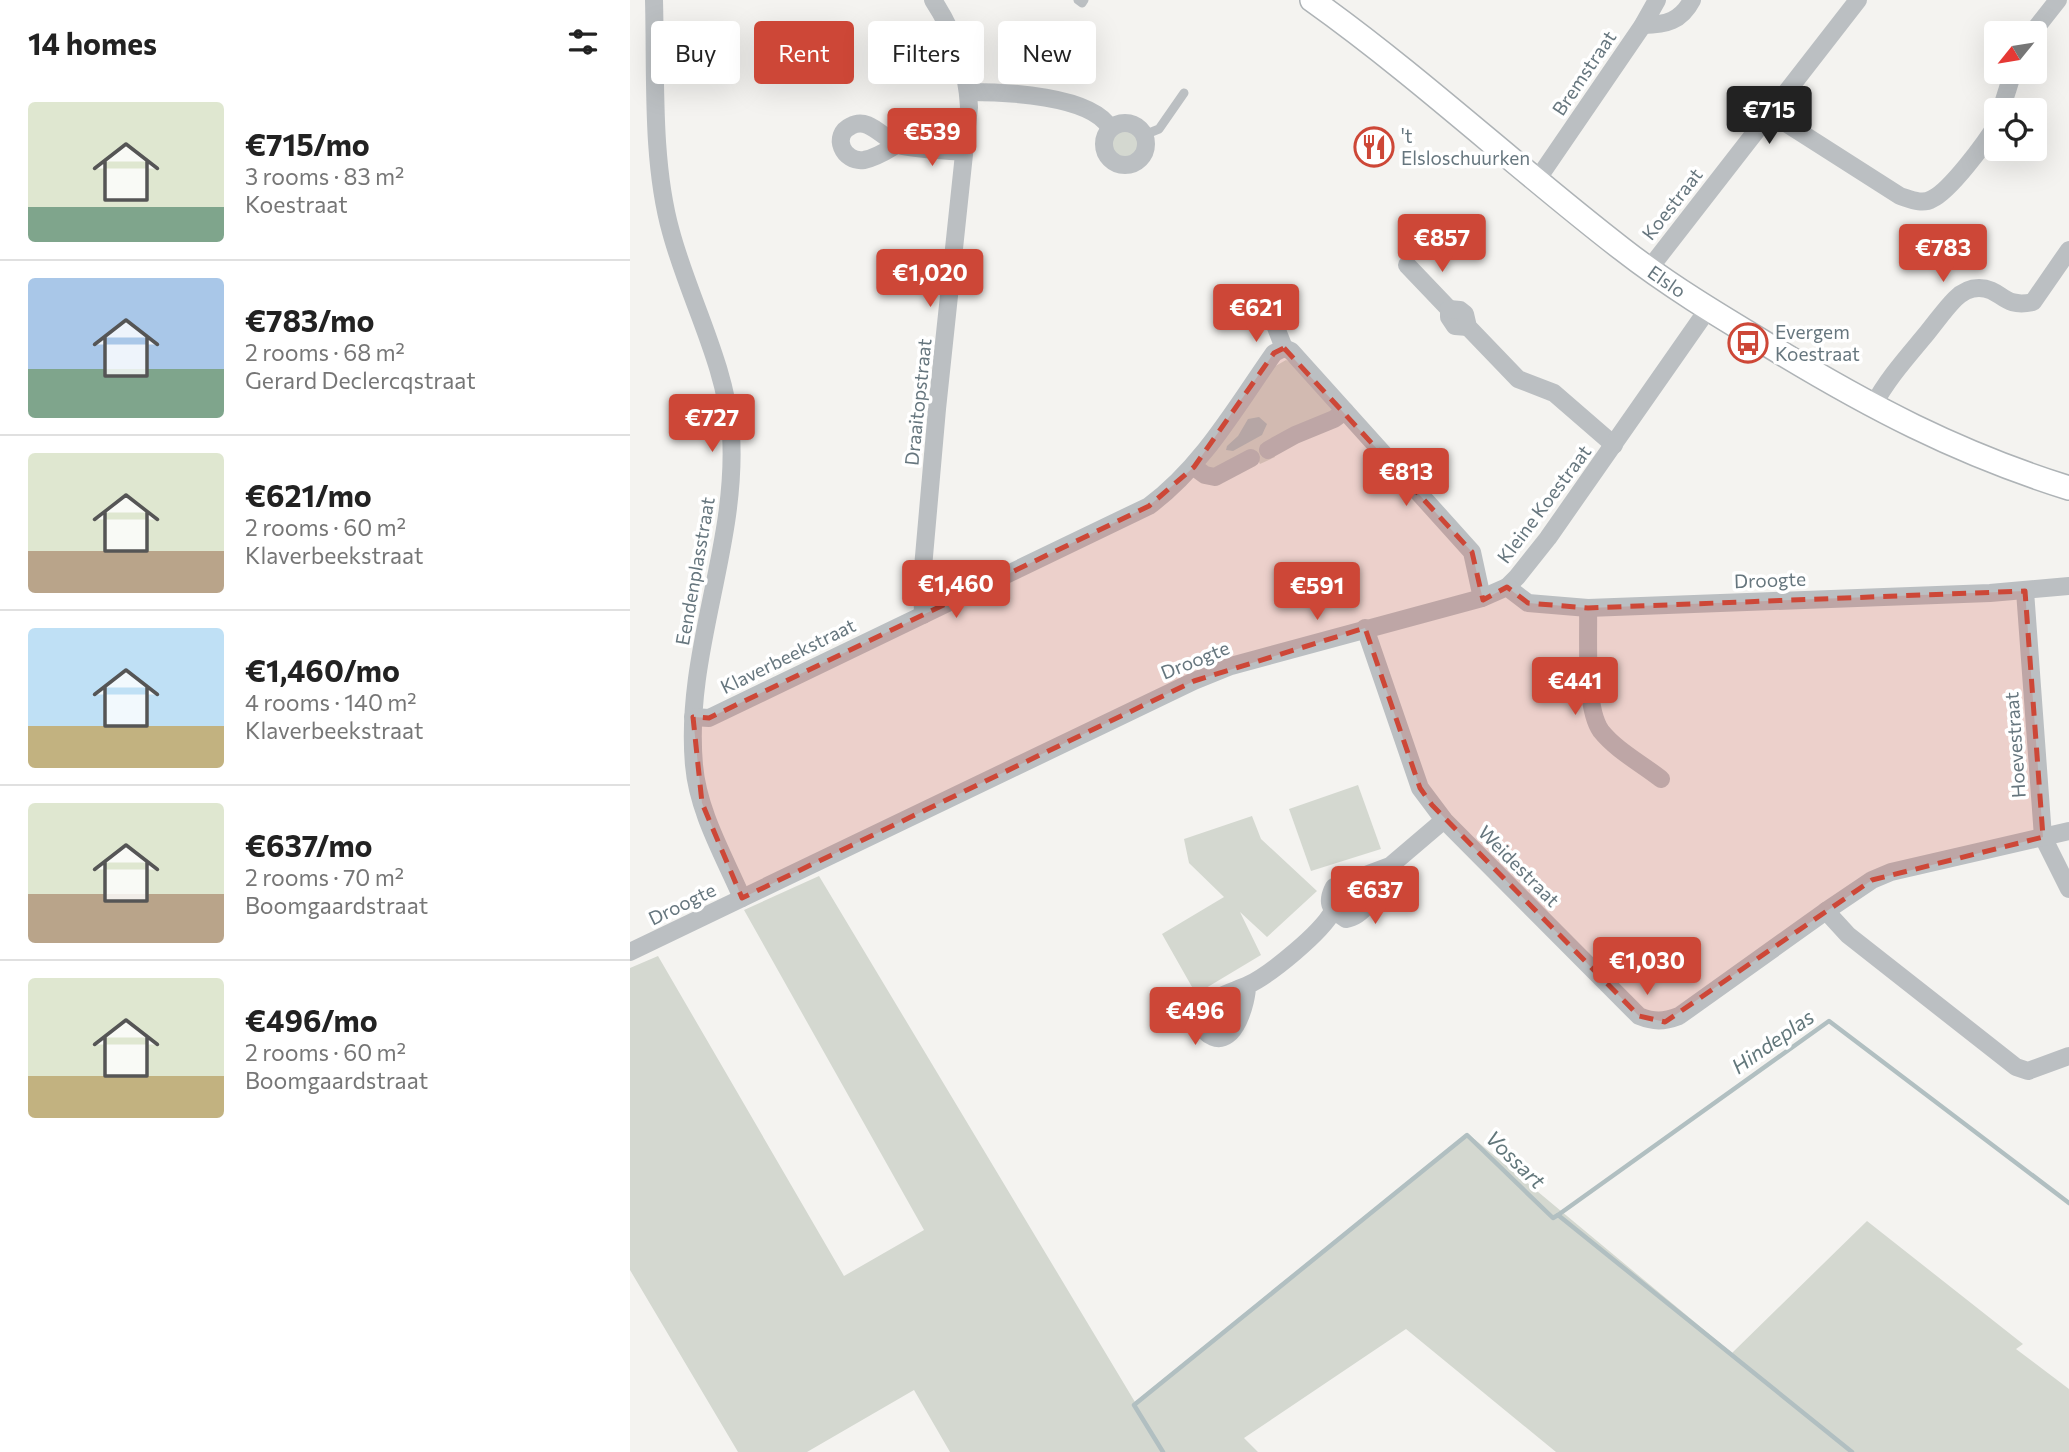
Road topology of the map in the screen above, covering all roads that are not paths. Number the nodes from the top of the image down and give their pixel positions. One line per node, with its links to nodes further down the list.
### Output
1 (654, 0): 41 (street, Eendenplasstraat)
2 (933, 0): 12 (street, Draaitopstraat)
3 (1078, 0): 4 (lane)
4 (1084, 0)
5 (1311, 0): 20 (street, Elslo)
6 (1657, 0): 11 (street, Bremstraat)
7 (1692, 0): 11 (street, Bremstraat)
8 (1858, 0): 14 (street, Koestraat)
9 (2058, 0): 10 (street)
10 (2041, 21)
11 (1643, 25): 20 (street, Bremstraat)
12 (969, 92): 15 (street); 19 (street, Draaitopstraat)
13 (1184, 93): 16 (lane)
14 (1770, 113): 17 (street); 23 (street, Koestraat)
15 (1110, 128): 16 (street); 16 (street)
16 (1144, 135)
17 (1984, 140)
18 (898, 145): 19 (street)
19 (964, 152): 39 (street, Draaitopstraat)
20 (1536, 180): 23 (street, Elslo)
21 (2069, 250): 27 (street)
22 (1407, 265): 29 (street, Kleine Koestraat)
23 (1649, 269): 24 (street, Elslo)
24 (1708, 309): 27 (street, Elslo); 29 (street, Kleine Koestraat)
25 (1275, 325): 26 (street)
26 (1284, 348): 28 (street); 32 (street, Klaverbeekstraat)
27 (1872, 406): 33 (street, Elslo)
28 (1345, 411): 30 (street); 37 (street)
29 (1614, 445): 35 (street, Kleine Koestraat)
30 (1268, 450)
31 (1251, 458): 32 (street)
32 (1194, 467): 39 (street, Klaverbeekstraat)
33 (2069, 488)
34 (2069, 586): 36 (street, Droogte)
35 (1507, 587): 37 (street, Droogte); 38 (street, Droogte)
36 (2025, 591): 38 (street, Droogte); 45 (street, Hoevestraat)
37 (1482, 598): 40 (street, Droogte)
38 (1588, 608): 42 (street)
39 (923, 615): 41 (street, Klaverbeekstraat)
40 (1365, 628): 43 (street, Weidestraat); 48 (street, Droogte)
41 (693, 717): 48 (street, Eendenplasstraat)
42 (1661, 779)
43 (1444, 820): 46 (street); 50 (street, Weidestraat)
44 (2069, 831): 45 (street, Weidestraat)
45 (2043, 837): 47 (street, Hoevestraat); 50 (street, Weidestraat)
46 (1390, 866): 49 (street); 49 (street)
47 (2069, 889)
48 (743, 898): 51 (street, Droogte)
49 (1333, 911): 52 (street)
50 (1826, 911): 53 (street)
51 (630, 952)
52 (1247, 986)
53 (2069, 1056)

